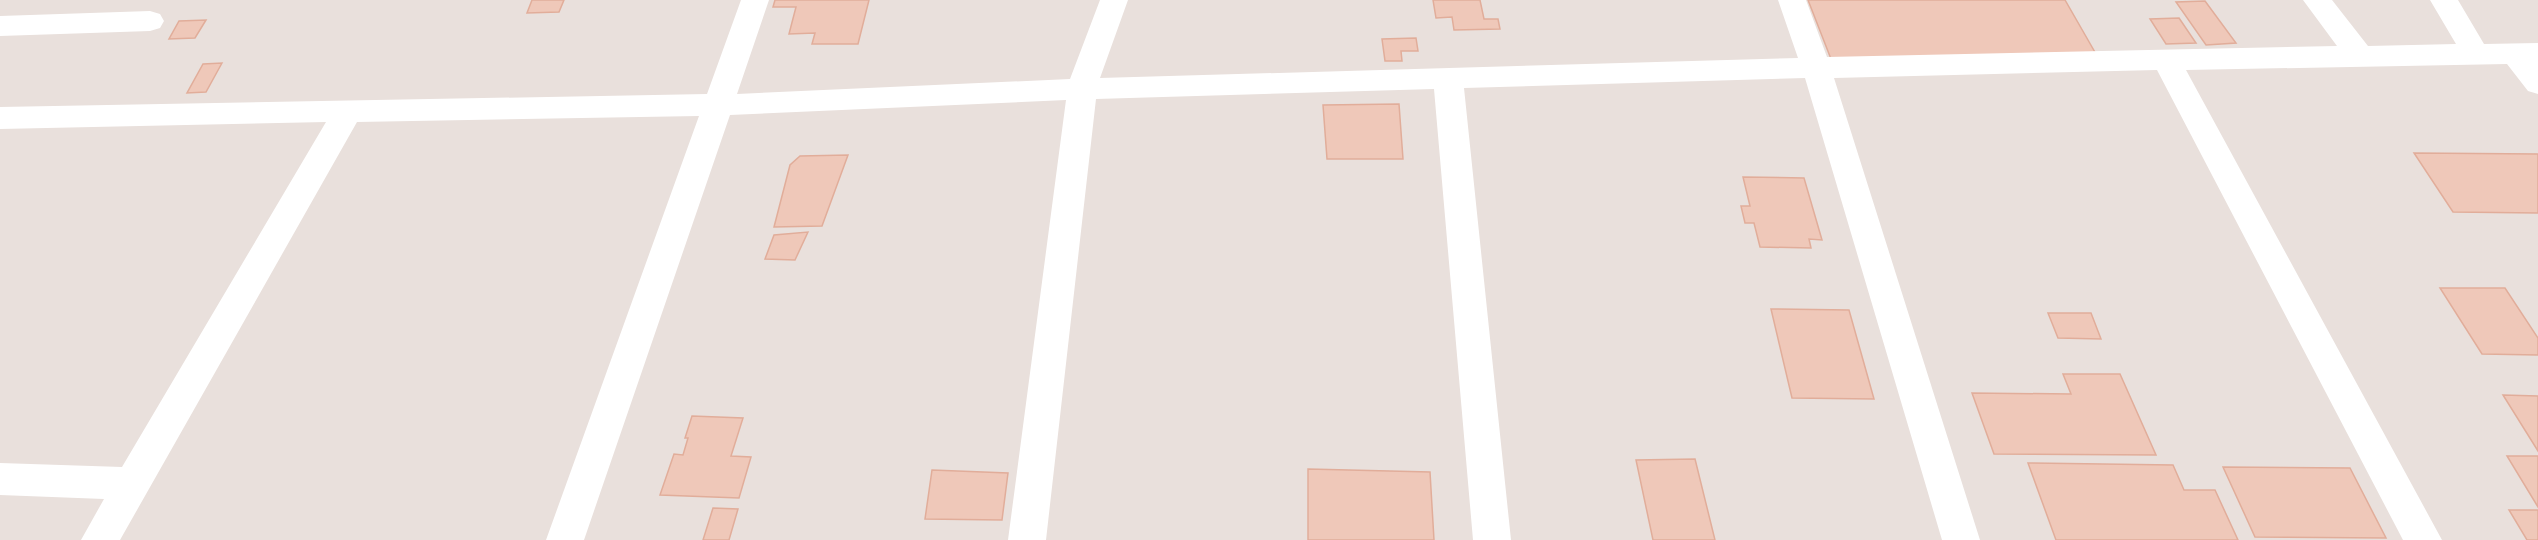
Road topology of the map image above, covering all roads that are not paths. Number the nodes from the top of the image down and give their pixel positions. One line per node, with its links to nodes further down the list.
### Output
1 (756, 0): 16 (street)
2 (1114, 0): 15 (street)
3 (1792, 0): 12 (street)
4 (2317, 0): 10 (street)
5 (2444, 0): 8 (street)
6 (150, 21): 7 (street)
7 (0, 26)
8 (2476, 54): 9 (street); 10 (street)
9 (2526, 54): 14 (street)
10 (2360, 56): 11 (street)
11 (2166, 60): 12 (street); 26 (street)
12 (1817, 69): 13 (street); 25 (street)
13 (1448, 79): 15 (street); 24 (street)
14 (2538, 84)
15 (1083, 89): 16 (street); 23 (street)
16 (719, 104): 17 (street); 22 (street)
17 (349, 110): 18 (street); 20 (street)
18 (0, 118)
19 (0, 479): 20 (street)
20 (132, 484): 21 (street)
21 (100, 540)
22 (565, 540)
23 (1027, 540)
24 (1492, 540)
25 (1961, 540)
26 (2423, 540)

